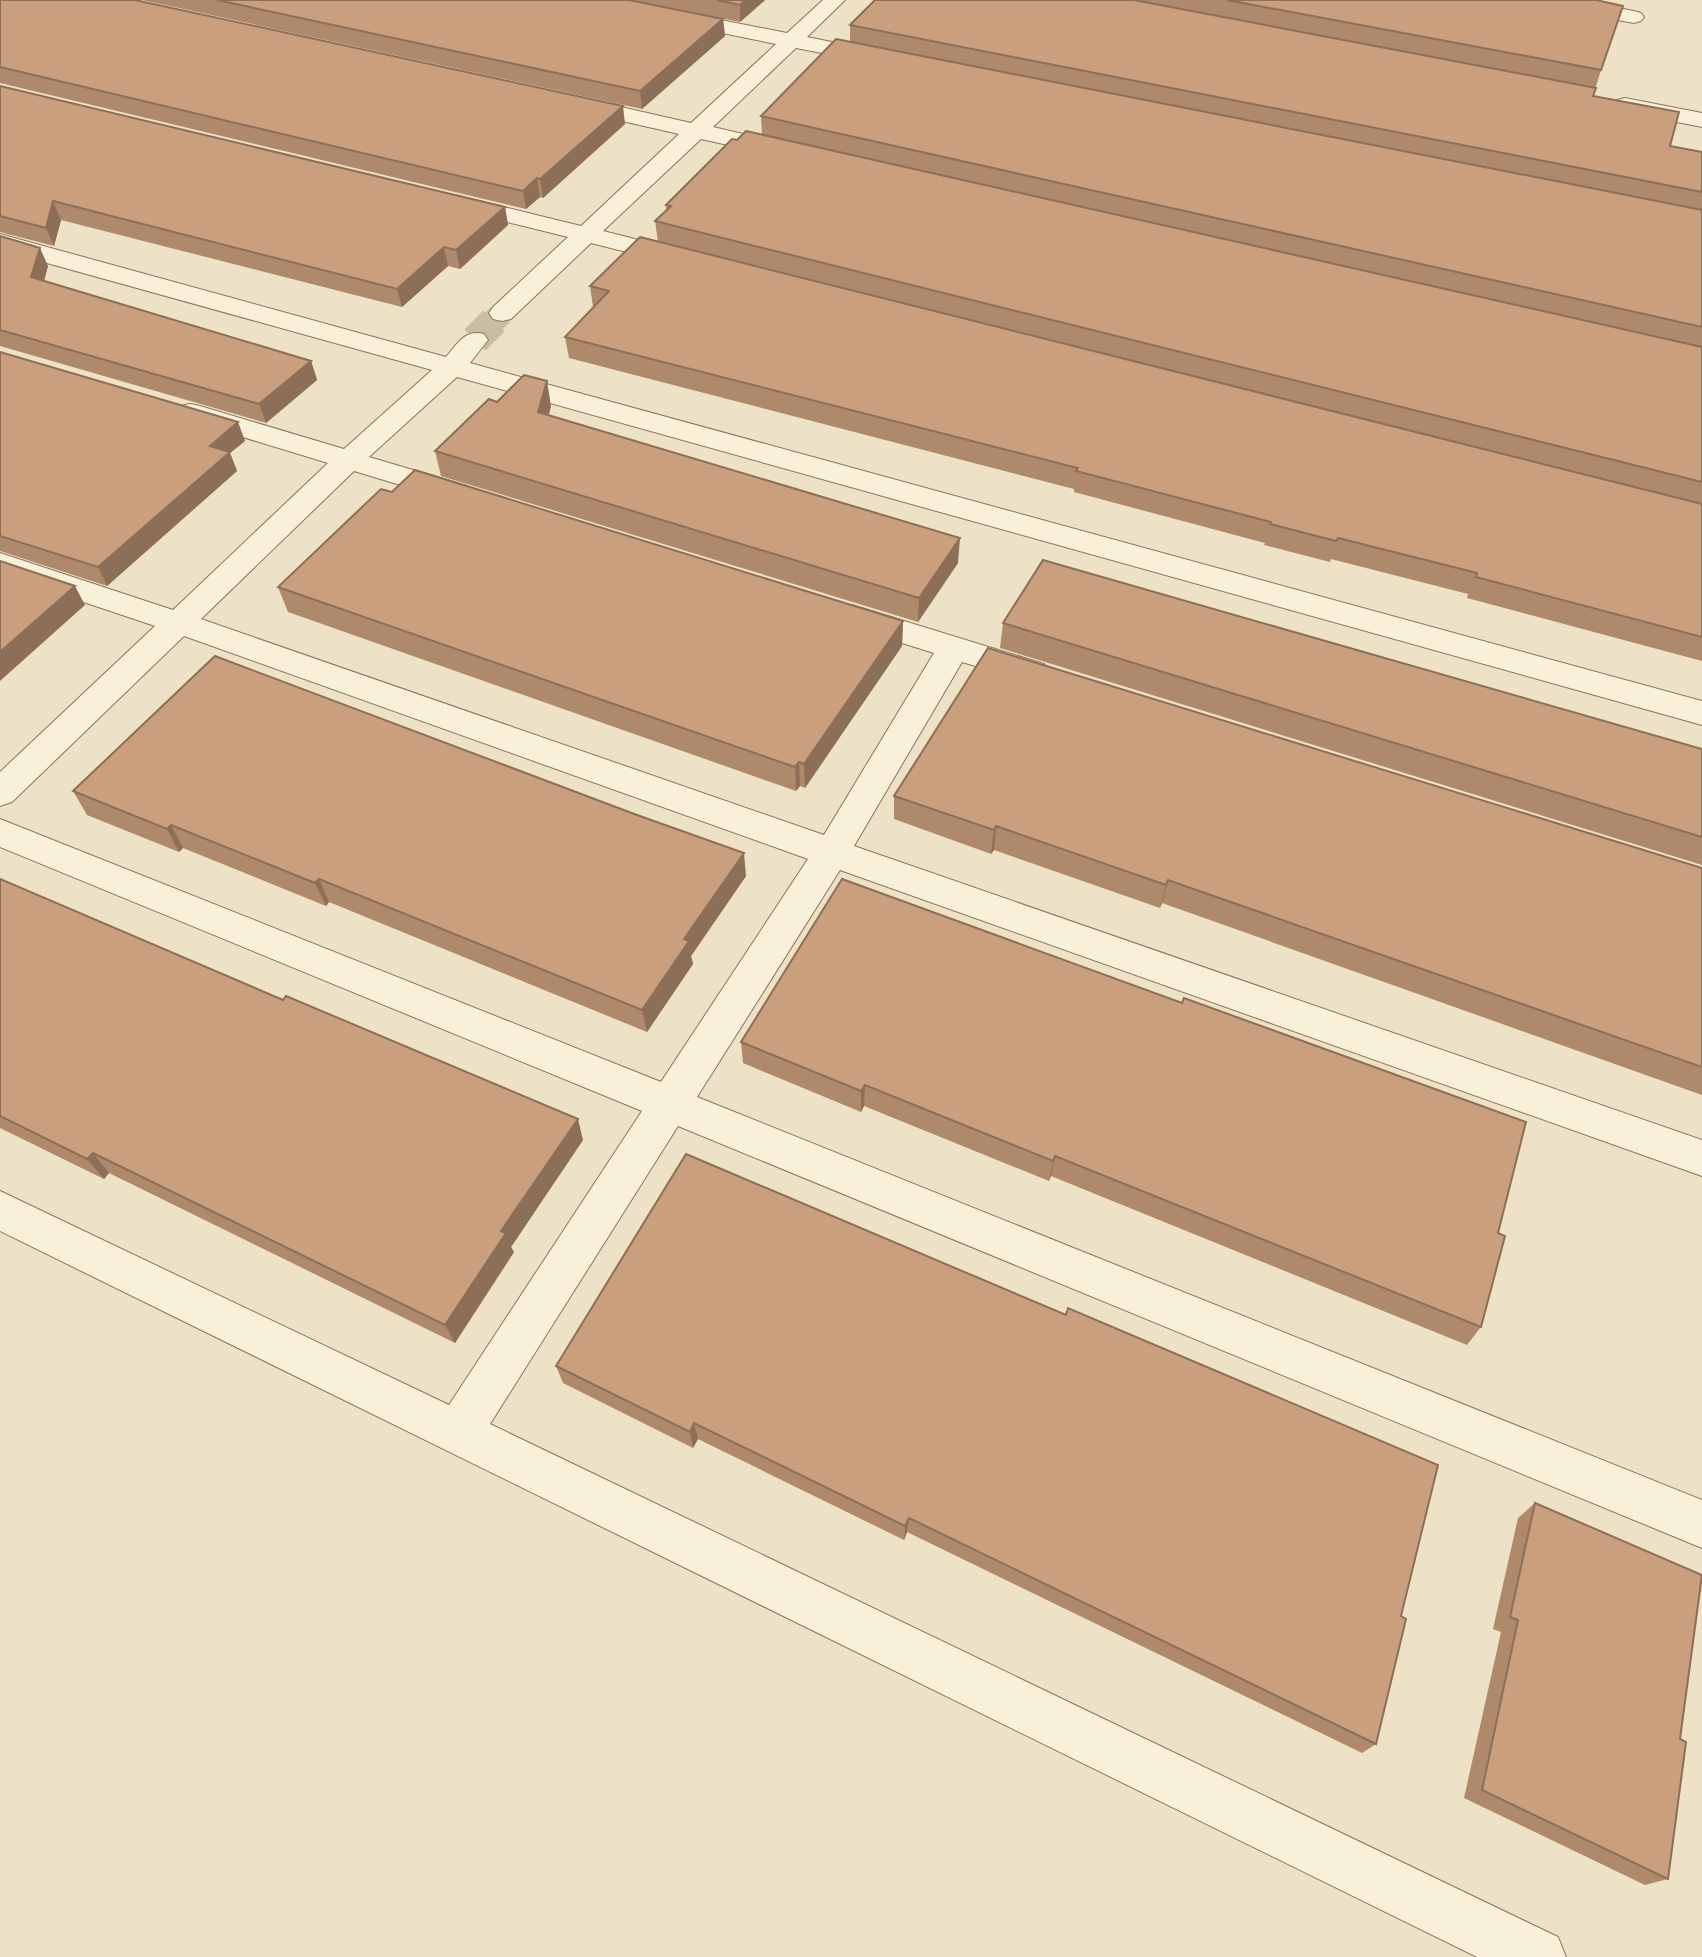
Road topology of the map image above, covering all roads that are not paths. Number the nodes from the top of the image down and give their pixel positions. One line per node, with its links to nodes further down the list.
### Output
1 (588, 0): 5 (street)
2 (835, 0): 5 (street)
3 (1541, 0): 4 (street)
4 (1634, 16)
5 (792, 40): 6 (street); 10 (street)
6 (901, 62)
7 (549, 97): 10 (street)
8 (1607, 102): 9 (street)
9 (1702, 120)
10 (698, 130): 11 (street); 13 (street)
11 (806, 155)
12 (428, 195): 13 (street)
13 (588, 234): 15 (street); 16 (street)
14 (0, 242): 18 (street)
15 (709, 265)
16 (502, 313)
17 (475, 340): 18 (street)
18 (451, 368): 20 (street); 27 (street)
19 (168, 406): 20 (street)
20 (349, 460): 21 (street); 24 (street)
21 (481, 501)
22 (0, 563): 24 (street)
23 (822, 607): 25 (street)
24 (179, 623): 28 (street); 30 (street)
25 (954, 648): 26 (street); 30 (street)
26 (1060, 681)
27 (1702, 713)
28 (0, 793)
29 (0, 832): 31 (street)
30 (832, 852): 31 (street); 32 (street)
31 (671, 1105): 34 (street); 35 (street)
32 (1702, 1158)
33 (0, 1210): 34 (street)
34 (458, 1433): 36 (street)
35 (1702, 1524)
36 (1538, 1957)

